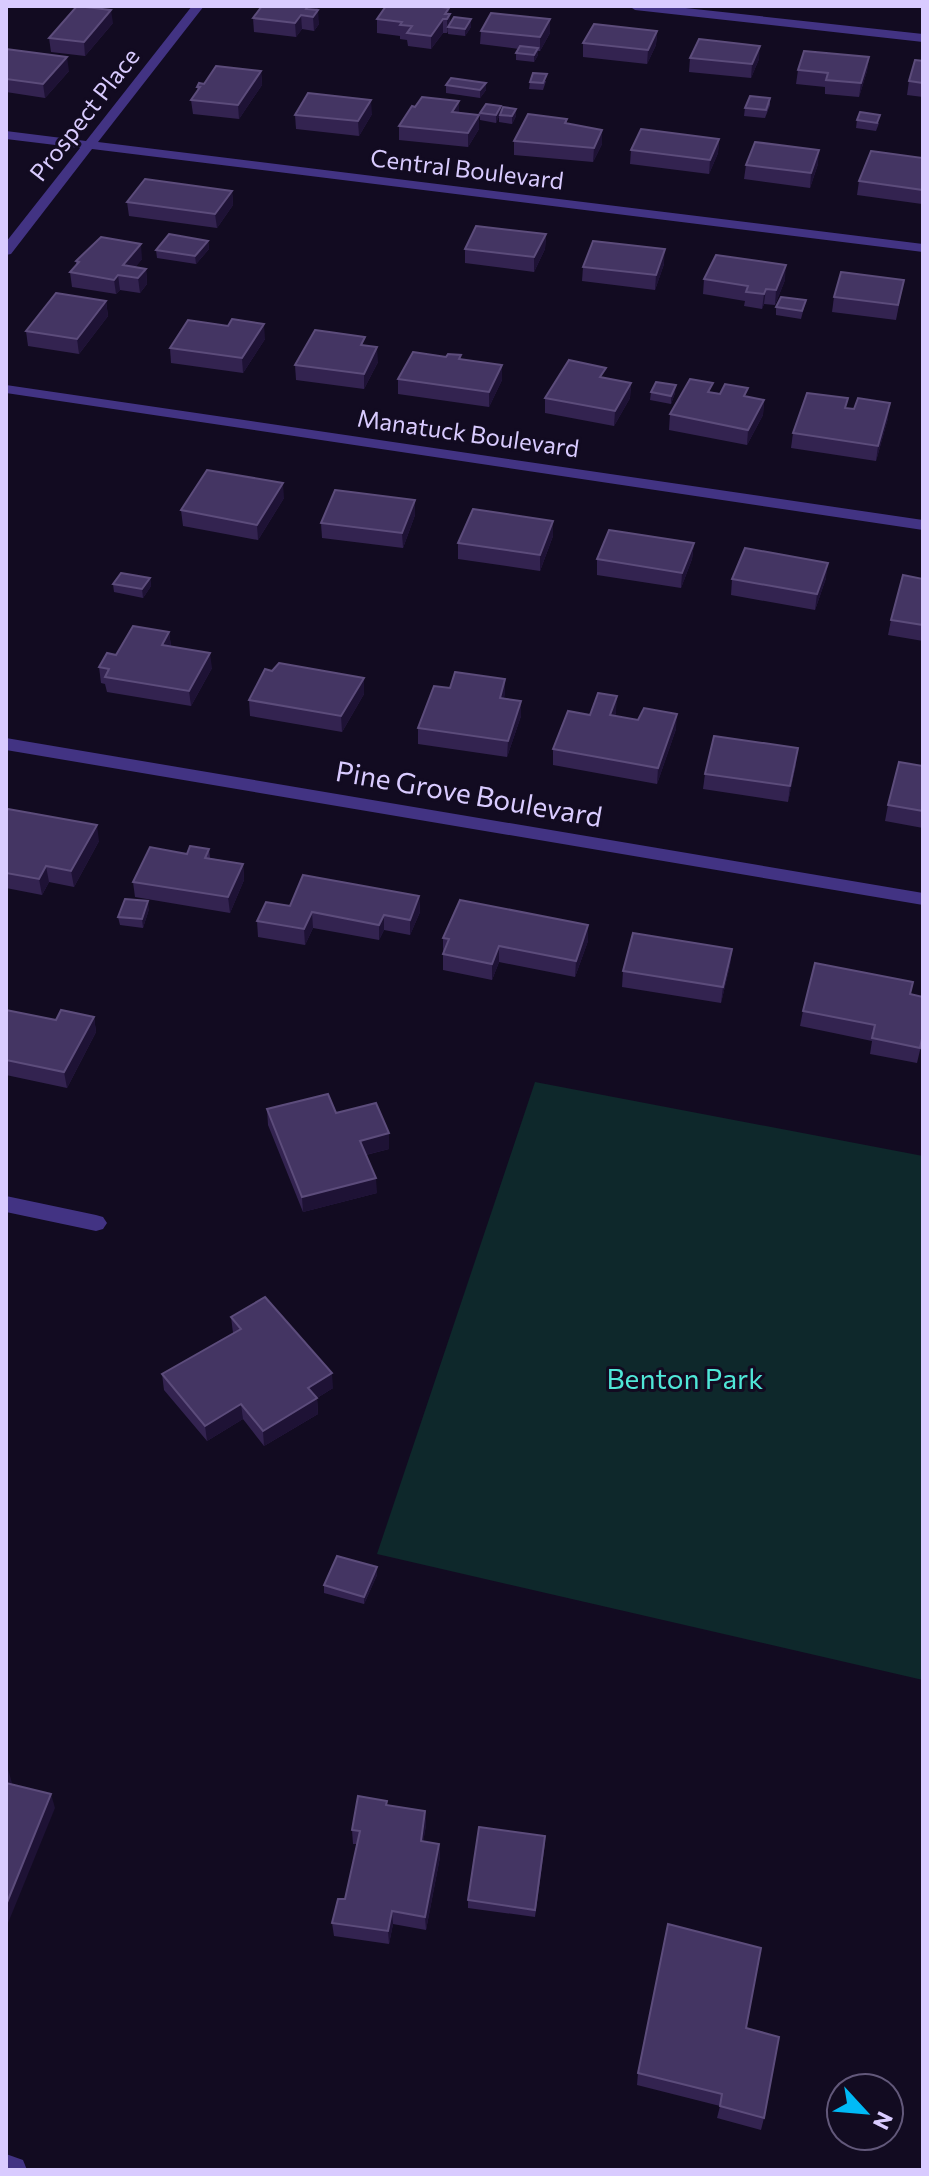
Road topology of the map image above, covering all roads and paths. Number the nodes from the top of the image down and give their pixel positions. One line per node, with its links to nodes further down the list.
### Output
1 (198, 6): 5 (street, Prospect Place)
2 (635, 6): 3 (street)
3 (923, 38)
4 (6, 135): 5 (street, Central Boulevard)
5 (90, 146): 6 (street, Central Boulevard); 7 (street, Prospect Place)
6 (923, 248)
7 (6, 251)
8 (6, 389): 9 (street, Manatuck Boulevard)
9 (923, 525)
10 (6, 744): 11 (street, Pine Grove Boulevard)
11 (923, 899)
12 (6, 1204): 13 (street)
13 (96, 1223)
14 (6, 2168): 15 (street)
15 (13, 2170)

